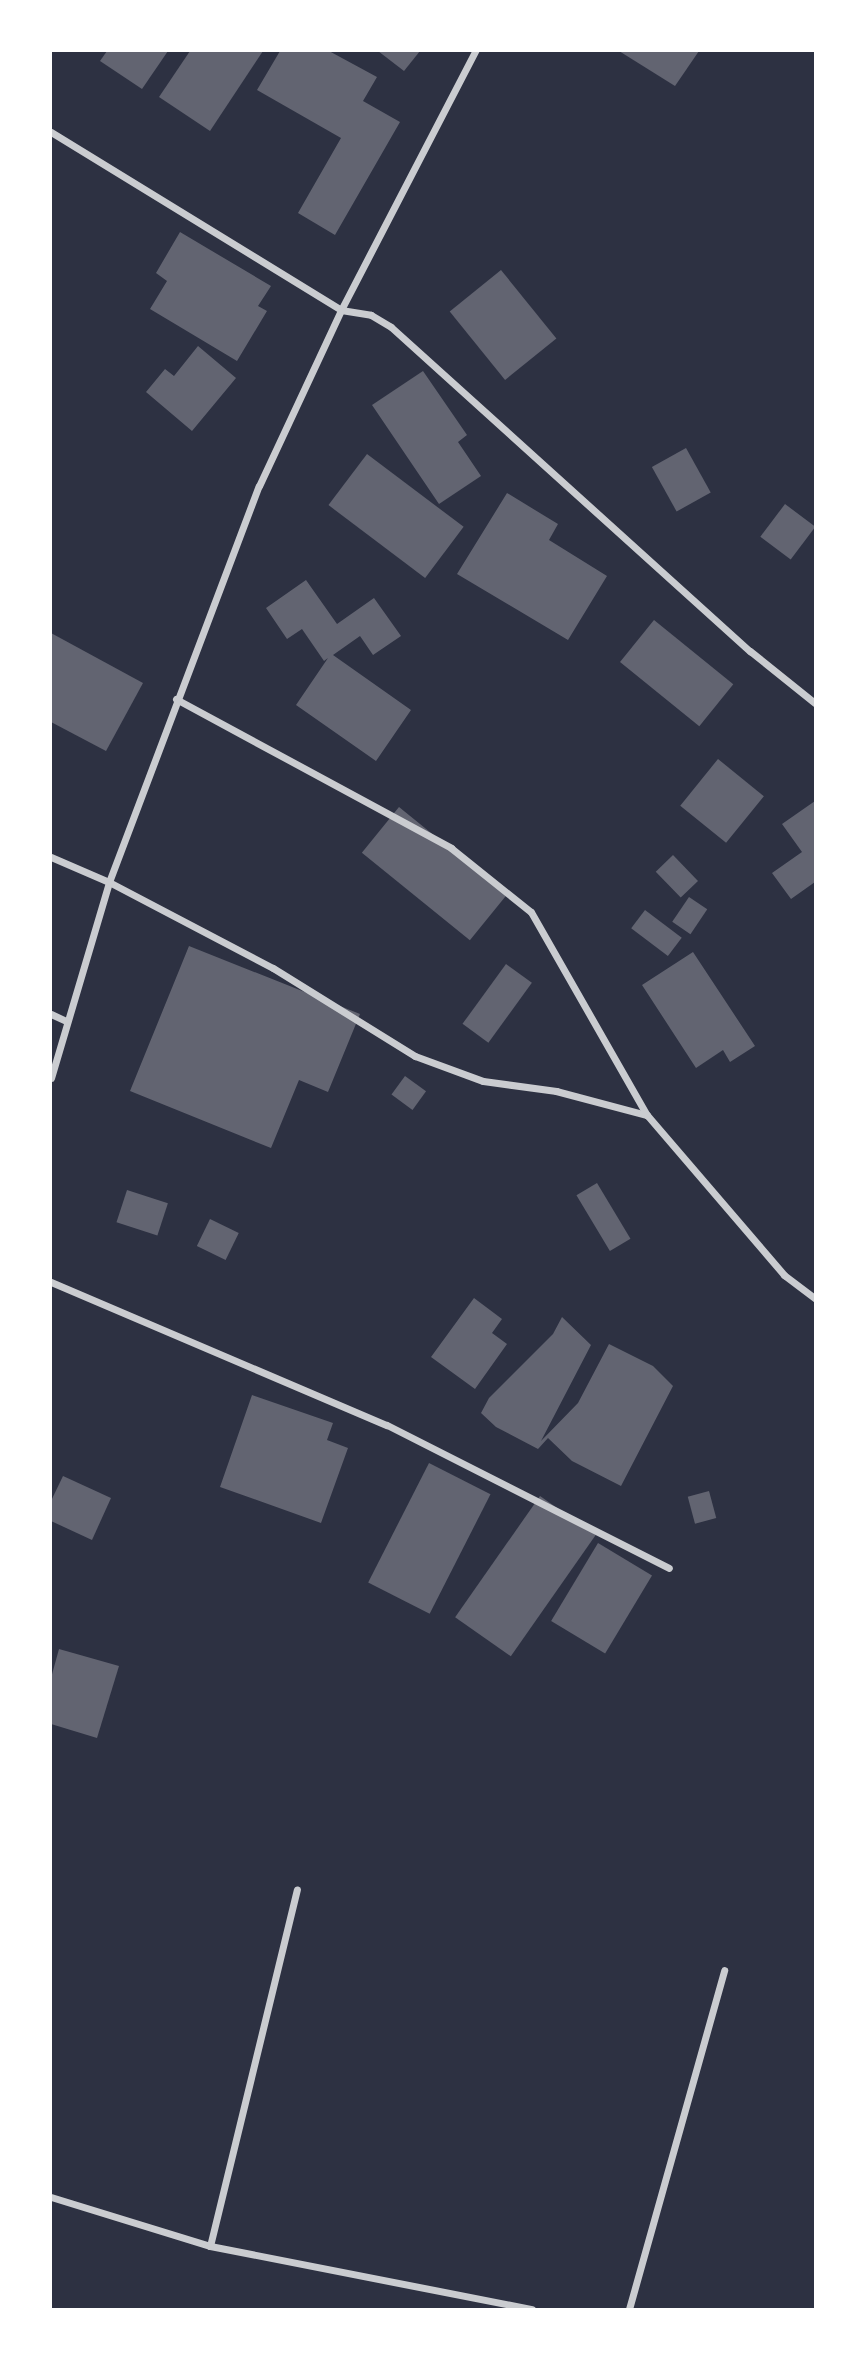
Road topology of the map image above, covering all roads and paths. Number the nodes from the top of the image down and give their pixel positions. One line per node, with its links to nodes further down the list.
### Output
1 (475, 51): 3 (street)
2 (51, 132): 3 (street)
3 (341, 310): 4 (street); 5 (street)
4 (176, 699): 7 (street); 11 (street)
5 (815, 703)
6 (51, 857): 7 (street)
7 (110, 882): 9 (street); 11 (street)
8 (51, 1014): 9 (street)
9 (66, 1021): 10 (street)
10 (51, 1078)
11 (647, 1115): 13 (street)
12 (51, 1282): 14 (street)
13 (815, 1298)
14 (669, 1568)
15 (297, 1889): 18 (street)
16 (724, 1970): 20 (street)
17 (51, 2197): 18 (street)
18 (210, 2246): 19 (street)
19 (532, 2309)
20 (629, 2309)

